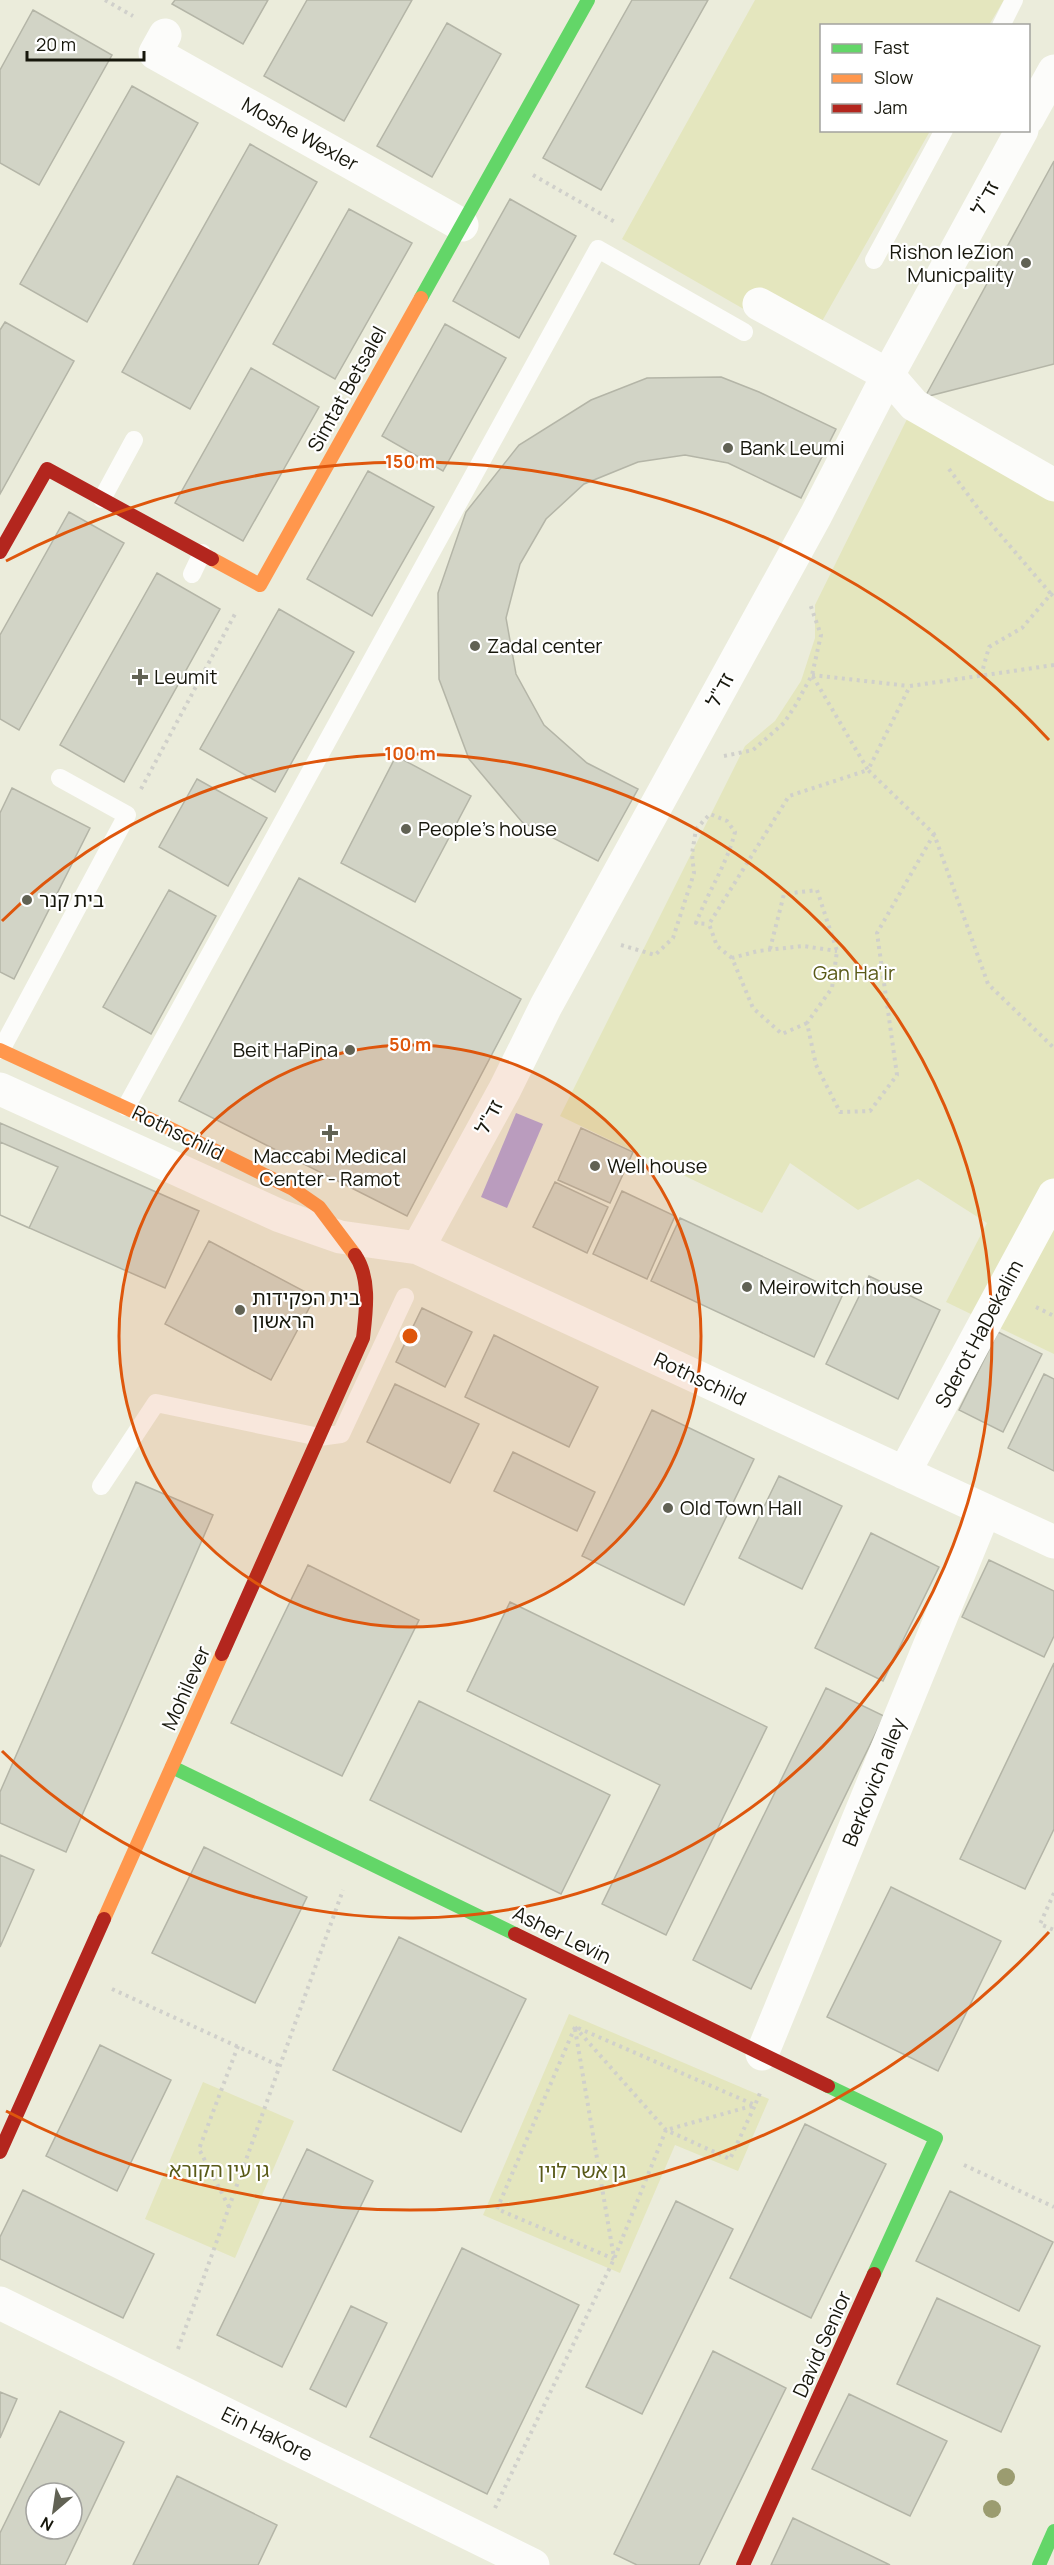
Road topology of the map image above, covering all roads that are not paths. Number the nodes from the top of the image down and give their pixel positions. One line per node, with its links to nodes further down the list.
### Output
1 (588, 0): 9 (street, Simtat Betsalel)
2 (1014, 0): 3 (lane)
3 (1001, 24)
4 (165, 35): 9 (street, Moshe Wexler)
5 (1054, 71): 6 (street)
6 (1030, 116)
7 (943, 132): 10 (lane)
8 (1021, 132): 13 (street, זד"ל)
9 (462, 225): 18 (street, Simtat Betsalel)
10 (874, 260)
11 (759, 304): 13 (street)
12 (744, 332): 23 (lane)
13 (888, 375): 15 (street); 26 (street, זד"ל)
14 (134, 440): 16 (lane)
15 (1054, 485)
16 (102, 499): 17 (street, Simtat Betsalel); 18 (street, Simtat Betsalel)
17 (0, 552)
18 (202, 553): 19 (lane)
19 (192, 574)
20 (60, 778): 21 (lane)
21 (1, 1050): 23 (street, Rothschild)
22 (0, 1089): 25 (street, Rothschild)
23 (126, 1107): 25 (street, Rothschild)
24 (1054, 1195): 29 (street, Sderot HaDekalim)
25 (340, 1237): 26 (street, Rothschild); 28 (street, Mohilever)
26 (418, 1248): 29 (street, Rothschild)
27 (405, 1297): 28 (lane)
28 (318, 1437): 30 (lane); 33 (street, Mohilever)
29 (904, 1473): 31 (street, Rothschild)
30 (101, 1486)
31 (985, 1510): 32 (street, Rothschild); 34 (street, Berkovich alley)
32 (1054, 1542)
33 (172, 1767): 34 (street, Asher Levin); 36 (street, Mohilever)
34 (769, 2057): 35 (street, Asher Levin)
35 (936, 2139): 40 (street, David Senior)
36 (0, 2152)
37 (0, 2303): 39 (street, Ein HaKore)
38 (1054, 2531): 41 (street)
39 (533, 2565)
40 (743, 2565)
41 (1039, 2565)

